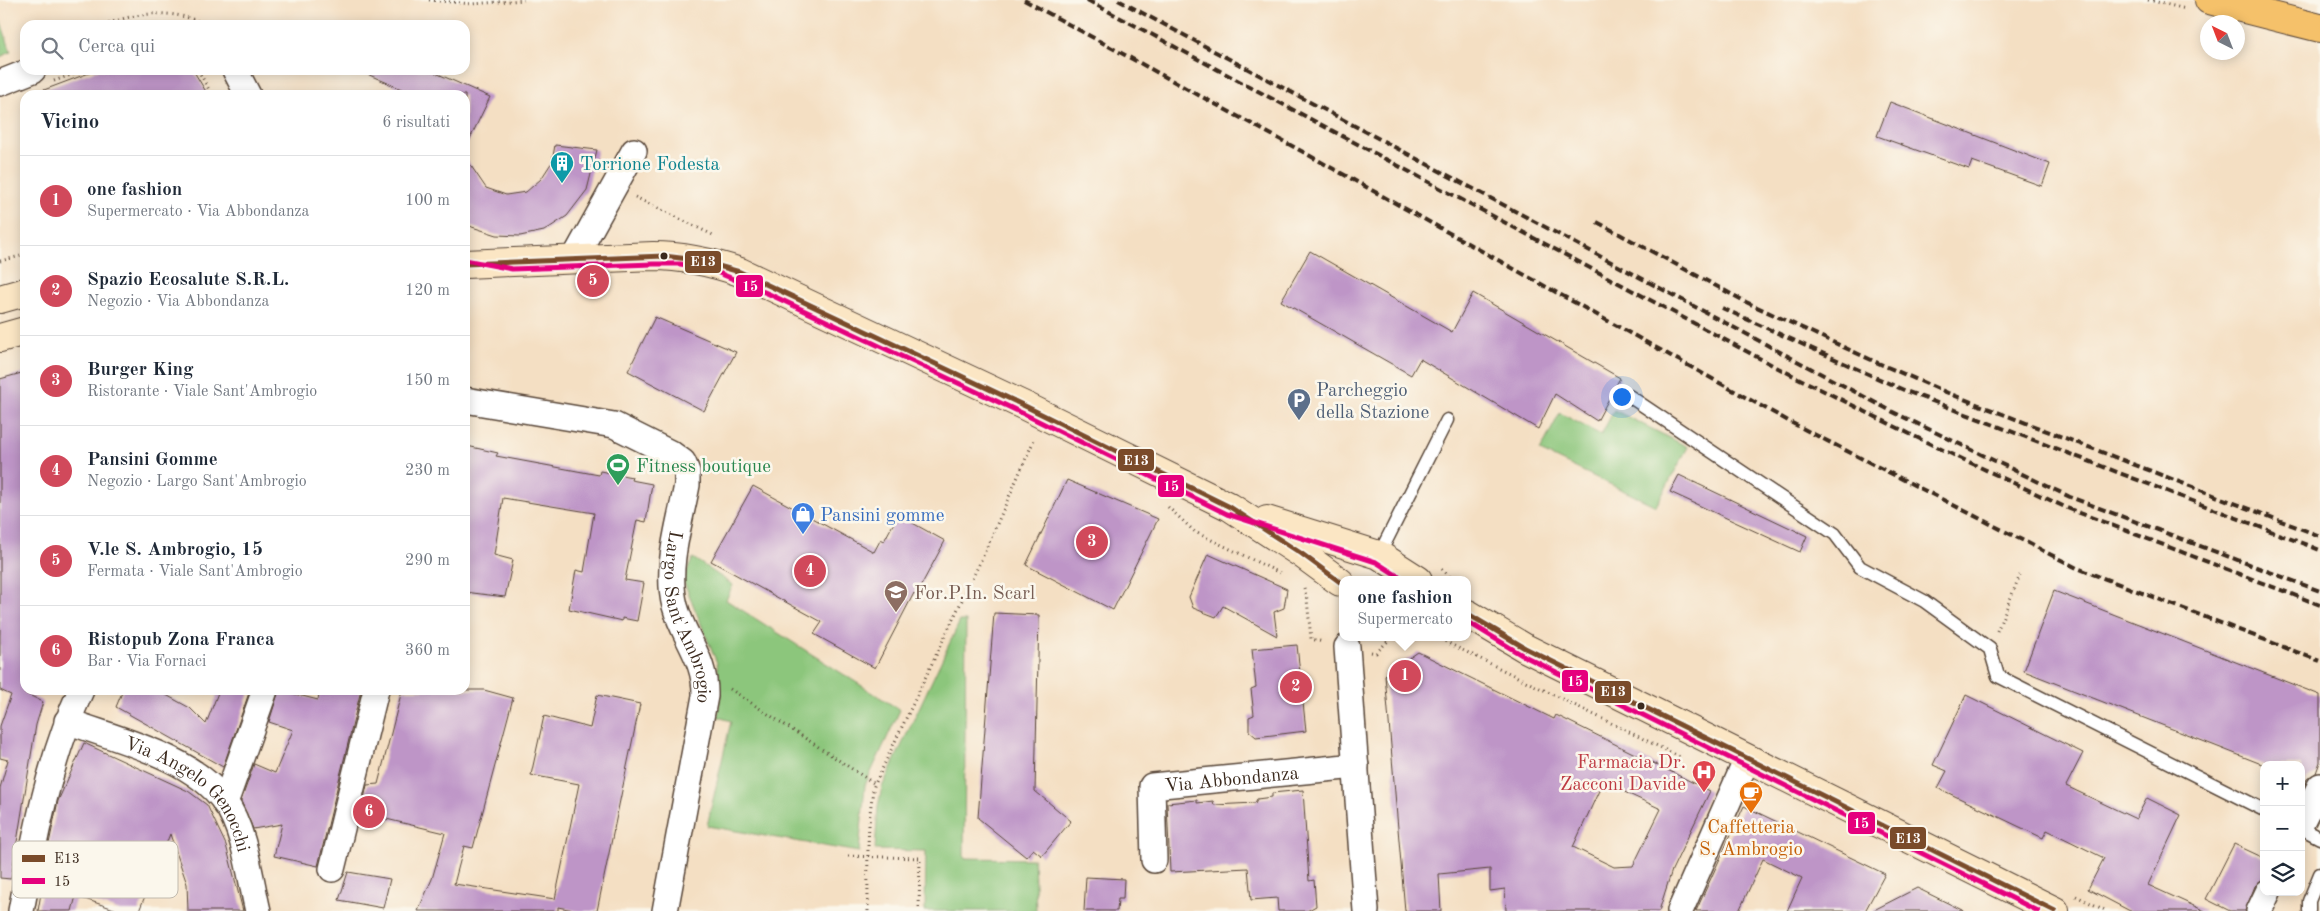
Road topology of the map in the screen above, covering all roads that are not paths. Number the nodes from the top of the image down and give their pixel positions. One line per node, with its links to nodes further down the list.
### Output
1 (2209, 0): 2 (main road)
2 (2320, 28)
3 (20, 75): 5 (street)
4 (238, 75): 6 (street)
5 (0, 82)
6 (245, 90)
7 (634, 151): 9 (street)
8 (470, 253): 10 (main road)
9 (574, 259): 10 (main road); 19 (main road)
10 (512, 262): 11 (main road)
11 (470, 264)
12 (20, 293): 13 (main road)
13 (0, 299)
14 (20, 332): 15 (main road)
15 (0, 338)
16 (1629, 396): 36 (lane)
17 (470, 401): 48 (street, Largo Sant'Ambrogio)
18 (1447, 420): 20 (lane)
19 (1230, 507): 20 (main road); 23 (main road)
20 (1383, 562): 21 (main road); 22 (main road)
21 (1343, 576)
22 (1410, 576)
23 (1339, 586)
24 (1471, 616): 27 (main road)
25 (1471, 630): 27 (main road)
26 (1349, 641): 33 (street)
27 (1525, 648): 32 (main road)
28 (79, 695): 31 (street)
29 (263, 695): 35 (street)
30 (375, 695): 42 (street)
31 (67, 721): 35 (street, Via Angelo Genocchi); 40 (street)
32 (1747, 759): 50 (street); 51 (main road)
33 (1356, 766): 41 (street, Via Abbondanza); 49 (street)
34 (2320, 786): 37 (street)
35 (226, 803): 47 (street, Via Angelo Genocchi)
36 (2260, 808)
37 (2305, 816)
38 (2305, 830): 39 (lane)
39 (2320, 838)
40 (35, 841)
41 (1154, 860)
42 (332, 869)
43 (2320, 874): 53 (lane)
44 (2266, 896): 52 (street)
45 (24, 898): 46 (street)
46 (22, 911)
47 (258, 911)
48 (665, 911)
49 (1366, 911)
50 (1680, 911)
51 (2054, 911)
52 (2259, 911)
53 (2309, 911)

